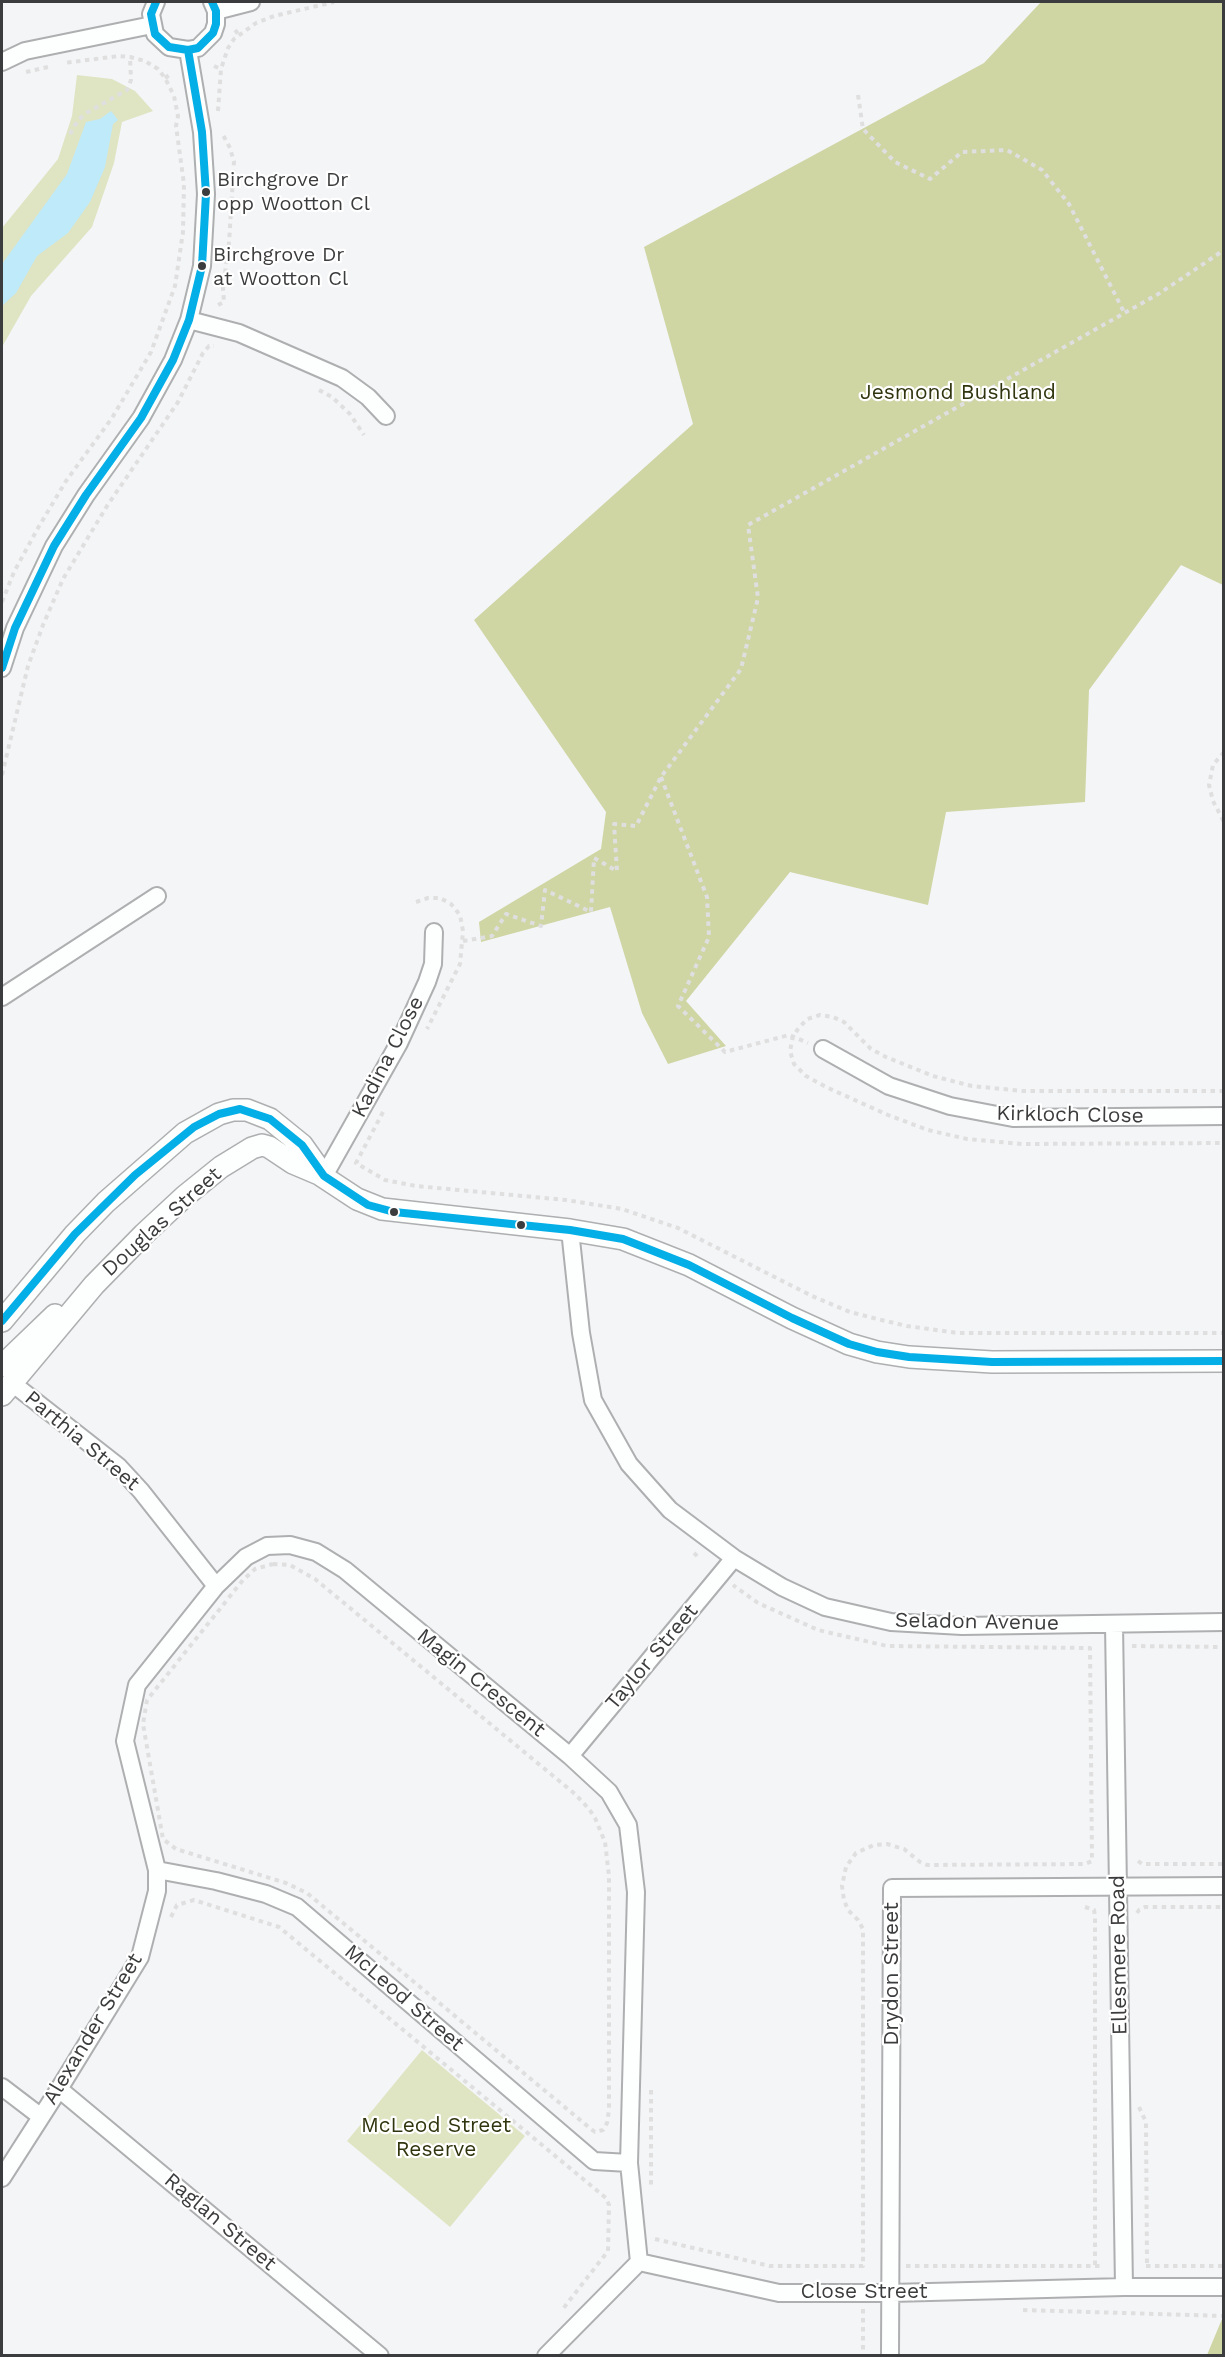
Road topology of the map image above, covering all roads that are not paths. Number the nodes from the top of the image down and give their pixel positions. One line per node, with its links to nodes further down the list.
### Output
1 (156, 2): 4 (street)
2 (251, 2): 3 (street)
3 (214, 6): 5 (street)
4 (152, 25): 5 (street); 6 (street)
5 (188, 50): 7 (street)
6 (2, 62)
7 (189, 320): 8 (street); 9 (street)
8 (386, 416)
9 (2, 668)
10 (158, 896): 12 (street)
11 (434, 932): 15 (street, Kadina Close)
12 (2, 997)
13 (823, 1049): 14 (street, Kirkloch Close)
14 (1224, 1116)
15 (324, 1176): 16 (street); 17 (street); 19 (street, Douglas Street)
16 (570, 1230): 18 (street); 20 (street, Seladon Avenue)
17 (2, 1321)
18 (1224, 1361)
19 (5, 1381): 21 (street, Parthia Street)
20 (734, 1558): 23 (street, Seladon Avenue); 24 (street, Taylor Street)
21 (216, 1586): 24 (street, Magin Crescent); 25 (street, Magin Crescent)
22 (1224, 1622): 23 (street, Seladon Avenue)
23 (1114, 1624): 26 (street, Ellesmere Road)
24 (570, 1756): 31 (street, Magin Crescent)
25 (157, 1870): 29 (street, Alexander Street); 31 (street, McLeod Street)
26 (1118, 1886): 27 (street, Drydon Street); 34 (street, Ellesmere Road); 36 (street, Drydon Street)
27 (1224, 1886)
28 (2, 2086): 30 (street)
29 (59, 2089): 30 (street, Alexander Street); 37 (street, Raglan Street)
30 (40, 2116): 32 (street, Alexander Street)
31 (630, 2163): 33 (street, Magin Crescent)
32 (2, 2178)
33 (639, 2262): 36 (street, Close Street); 38 (street)
34 (1124, 2287): 35 (street, Close Street); 36 (street, Close Street)
35 (1224, 2287)
36 (891, 2293): 39 (street, Drydon Street)
37 (380, 2355)
38 (546, 2355)
39 (890, 2355)

